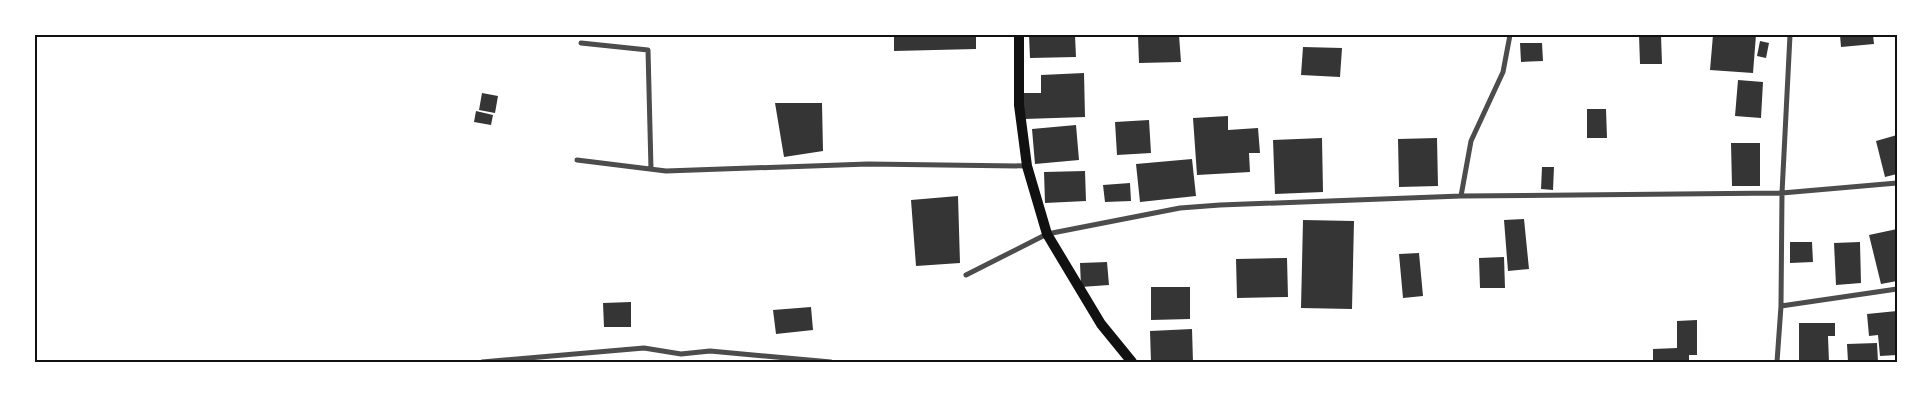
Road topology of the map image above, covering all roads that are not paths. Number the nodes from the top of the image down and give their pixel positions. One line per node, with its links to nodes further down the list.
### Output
1 (1019, 35): 6 (main road)
2 (1510, 35): 10 (street)
3 (1790, 35): 9 (street)
4 (581, 43): 7 (street)
5 (577, 160): 7 (street)
6 (1027, 166): 7 (street); 11 (main road)
7 (650, 170)
8 (1897, 183): 9 (street)
9 (1782, 193): 10 (street); 14 (street)
10 (1461, 196): 11 (street)
11 (1047, 234): 12 (street); 19 (main road)
12 (966, 275)
13 (1897, 289): 14 (street)
14 (1781, 306): 20 (street)
15 (681, 354): 16 (street); 17 (street); 18 (street)
16 (482, 362)
17 (682, 362)
18 (831, 362)
19 (1132, 362)
20 (1777, 362)

